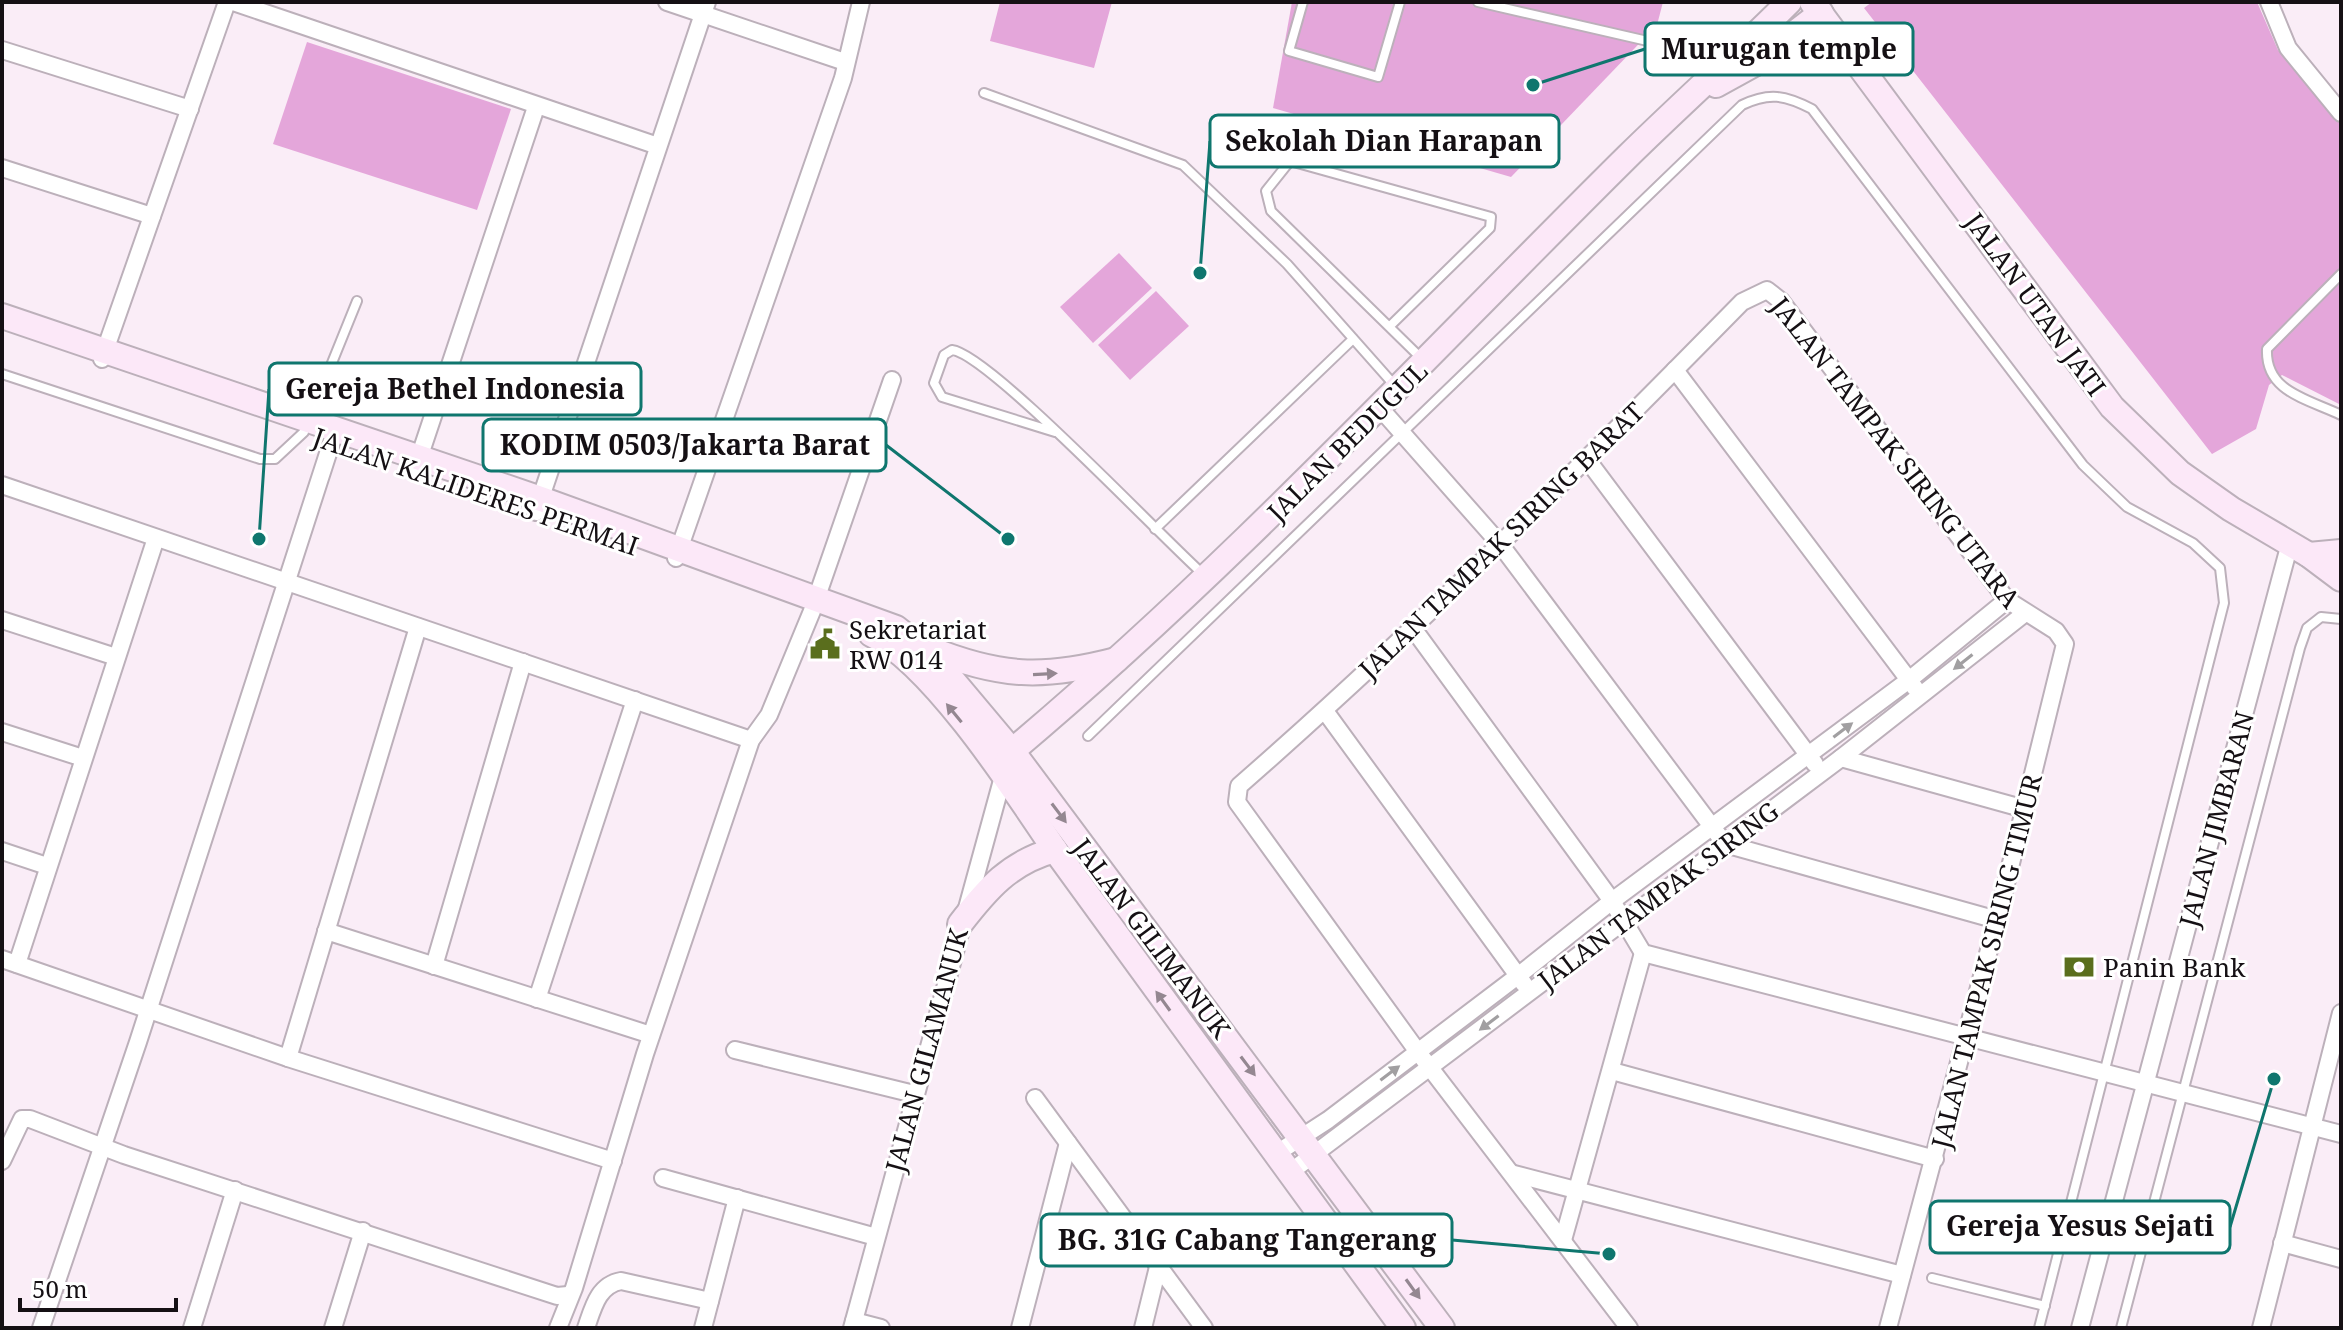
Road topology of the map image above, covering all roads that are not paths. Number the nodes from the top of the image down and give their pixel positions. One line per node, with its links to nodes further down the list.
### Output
1 (230, 2): 16 (street); 17 (street)
2 (667, 2): 10 (street)
3 (861, 2): 12 (street)
4 (1303, 2): 5 (lane)
5 (1400, 2)
6 (1478, 2): 13 (lane)
7 (1789, 2): 13 (street, JALAN BEDUGUL)
8 (2269, 2): 18 (street)
9 (1823, 6): 15 (street, JALAN BEDUGUL); 48 (street, JALAN UTAN JATI)
10 (705, 9): 12 (street); 19 (street)
11 (2, 50): 17 (street)
12 (845, 62): 50 (street)
13 (1728, 64): 15 (street, JALAN BEDUGUL)
14 (984, 93): 28 (lane)
15 (1686, 101): 30 (street, JALAN BEDUGUL)
16 (536, 107): 19 (street); 42 (street)
17 (190, 109): 21 (street)
18 (2341, 113)
19 (658, 146): 44 (street)
20 (2, 168): 21 (street)
21 (152, 216): 29 (street)
22 (2341, 274): 36 (lane)
23 (1767, 290): 31 (street, JALAN TAMPAK SIRING BARAT); 54 (street, JALAN TAMPAK SIRING UTARA)
24 (357, 301): 37 (lane)
25 (2, 316): 29 (street, JALAN KALIDERES PERMAI)
26 (1390, 326): 26 (lane); 30 (lane)
27 (2, 327): 29 (street, JALAN KALIDERES PERMAI)
28 (1353, 339): 34 (lane); 45 (lane)
29 (102, 356): 37 (street, JALAN KALIDERES PERMAI)
30 (1426, 362): 34 (street, JALAN BEDUGUL)
31 (1675, 370): 41 (street, JALAN TAMPAK SIRING BARAT); 66 (street)
32 (2, 374): 37 (lane)
33 (892, 380): 55 (street)
34 (1399, 389): 35 (street, JALAN BEDUGUL)
35 (1380, 408): 39 (street); 51 (street, JALAN BEDUGUL)
36 (2341, 415)
37 (307, 425): 40 (street, JALAN KALIDERES PERMAI); 42 (street, JALAN KALIDERES PERMAI)
38 (1055, 432): 38 (lane); 45 (lane)
39 (1402, 434): 47 (street); 71 (lane); 104 (lane)
40 (332, 441): 42 (street, JALAN KALIDERES PERMAI); 53 (street)
41 (1586, 458): 47 (street, JALAN TAMPAK SIRING BARAT); 73 (street)
42 (417, 463): 44 (street, JALAN KALIDERES PERMAI)
43 (2, 485): 46 (street)
44 (539, 505): 50 (street, JALAN KALIDERES PERMAI)
45 (1155, 529): 51 (lane)
46 (156, 538): 53 (street); 63 (street)
47 (1500, 544): 61 (street, JALAN TAMPAK SIRING BARAT); 79 (street)
48 (2300, 549): 49 (street); 52 (street, JALAN UTAN JATI); 105 (street, JALAN JIMBARAN)
49 (2341, 552)
50 (678, 554): 55 (street, JALAN KALIDERES PERMAI)
51 (1208, 578): 64 (street, JALAN BEDUGUL)
52 (2341, 579)
53 (286, 582): 60 (street); 95 (street)
54 (2007, 600): 56 (street, JALAN TAMPAK SIRING UTARA); 66 (street, JALAN TAMPAK SIRING)
55 (815, 605): 59 (street, JALAN GILIMANUK); 72 (street)
56 (2024, 614): 67 (street, JALAN TAMPAK SIRING, one-way to 67); 78 (street, JALAN TAMPAK SIRING TIMUR)
57 (2341, 619): 106 (lane)
58 (2, 620): 63 (street)
59 (872, 626): 62 (street, JALAN GILIMANUK); 76 (street, JALAN GILIMANUK, one-way to 59)
60 (418, 627): 65 (street); 88 (street)
61 (1412, 627): 69 (street, JALAN TAMPAK SIRING BARAT); 84 (street)
62 (916, 644): 64 (street, one-way to 64); 76 (street, JALAN GILIMANUK)
63 (116, 657): 74 (street)
64 (1122, 658): 76 (street, JALAN BEDUGUL)
65 (523, 662): 68 (street); 91 (street)
66 (1909, 680): 67 (street); 73 (street, JALAN TAMPAK SIRING, one-way to 66)
67 (1921, 695): 75 (street, JALAN TAMPAK SIRING)
68 (635, 700): 72 (street); 94 (street)
69 (1325, 711): 92 (street); 100 (street, JALAN TAMPAK SIRING BARAT)
70 (2, 732): 74 (street)
71 (1088, 736)
72 (751, 740): 97 (street)
73 (1808, 756): 77 (street); 79 (street, JALAN TAMPAK SIRING)
74 (83, 758): 83 (street)
75 (1841, 758): 77 (street, JALAN TAMPAK SIRING); 78 (street)
76 (1008, 762): 81 (street, JALAN GILIMANUK); 87 (street, JALAN GILAMANUK); 113 (street, JALAN GILIMANUK, one-way to 113)
77 (1822, 772): 80 (street, JALAN TAMPAK SIRING)
78 (2025, 809): 85 (street, JALAN TAMPAK SIRING TIMUR)
79 (1714, 827): 80 (street); 84 (street, JALAN TAMPAK SIRING)
80 (1725, 844): 85 (street); 86 (street, JALAN TAMPAK SIRING)
81 (1055, 850): 87 (street); 117 (street, JALAN GILIMANUK, one-way to 81)
82 (2, 851): 83 (street)
83 (47, 866): 90 (street)
84 (1612, 901): 86 (street); 92 (street, JALAN TAMPAK SIRING)
85 (1997, 920): 98 (street, JALAN TAMPAK SIRING TIMUR)
86 (1624, 922): 89 (street); 93 (street, JALAN TAMPAK SIRING)
87 (960, 924): 107 (street, JALAN GILAMANUK)
88 (326, 931): 91 (street); 101 (street)
89 (1643, 953): 98 (street); 103 (street)
90 (10, 961): 95 (street)
91 (434, 966): 94 (street)
92 (1519, 975): 93 (street); 100 (street, JALAN TAMPAK SIRING)
93 (1529, 993): 102 (street, JALAN TAMPAK SIRING, one-way to 102)
94 (537, 999): 97 (street)
95 (147, 1010): 101 (street); 112 (street)
96 (2341, 1013): 109 (street)
97 (651, 1035): 116 (street)
98 (1967, 1035): 104 (street); 114 (street, JALAN TAMPAK SIRING TIMUR)
99 (735, 1050): 107 (street)
100 (1418, 1052): 102 (street); 113 (street, JALAN TAMPAK SIRING, one-way to 100)
101 (288, 1058): 116 (street)
102 (1430, 1068): 113 (street, JALAN TAMPAK SIRING); 118 (street)
103 (1612, 1071): 114 (street); 121 (street)
104 (2106, 1073): 105 (street); 133 (lane)
105 (2147, 1084): 106 (street); 150 (street, JALAN JIMBARAN)
106 (2183, 1093): 109 (street); 151 (lane)
107 (914, 1094): 124 (street, JALAN GILAMANUK)
108 (1035, 1098): 111 (street)
109 (2312, 1126): 110 (street); 126 (street)
110 (2341, 1134)
111 (1068, 1143): 128 (street); 142 (street)
112 (102, 1146): 115 (street); 120 (street); 135 (street)
113 (1307, 1146): 117 (street, JALAN TAMPAK SIRING); 117 (street, JALAN TAMPAK SIRING); 146 (street, JALAN GILIMANUK, one-way to 146)
114 (1935, 1159): 129 (street, JALAN TAMPAK SIRING TIMUR)
115 (2, 1161)
116 (613, 1161): 131 (street)
117 (1282, 1164): 145 (street, JALAN GILIMANUK)
118 (1514, 1174): 121 (street); 125 (street)
119 (663, 1178): 122 (street)
120 (235, 1190): 123 (street); 136 (street)
121 (1577, 1190): 125 (street); 129 (street)
122 (737, 1198): 124 (street); 132 (street)
123 (363, 1231): 131 (street); 137 (street)
124 (876, 1237): 134 (street, JALAN GILAMANUK)
125 (1563, 1240): 147 (street)
126 (2282, 1243): 127 (street); 152 (street)
127 (2341, 1259)
128 (1159, 1263): 143 (street); 144 (street)
129 (1902, 1275): 148 (street, JALAN TAMPAK SIRING TIMUR)
130 (1932, 1278): 133 (lane)
131 (568, 1295): 138 (street)
132 (710, 1301): 139 (street); 140 (street)
133 (2045, 1306): 149 (lane)
134 (853, 1324): 141 (street)
135 (41, 1328)
136 (192, 1328)
137 (333, 1328)
138 (558, 1328)
139 (586, 1328)
140 (703, 1328)
141 (881, 1328)
142 (1020, 1328)
143 (1143, 1328)
144 (1204, 1328)
145 (1403, 1328)
146 (1442, 1328)
147 (1629, 1328)
148 (1888, 1328)
149 (2039, 1328)
150 (2080, 1328)
151 (2121, 1328)
152 (2261, 1328)

